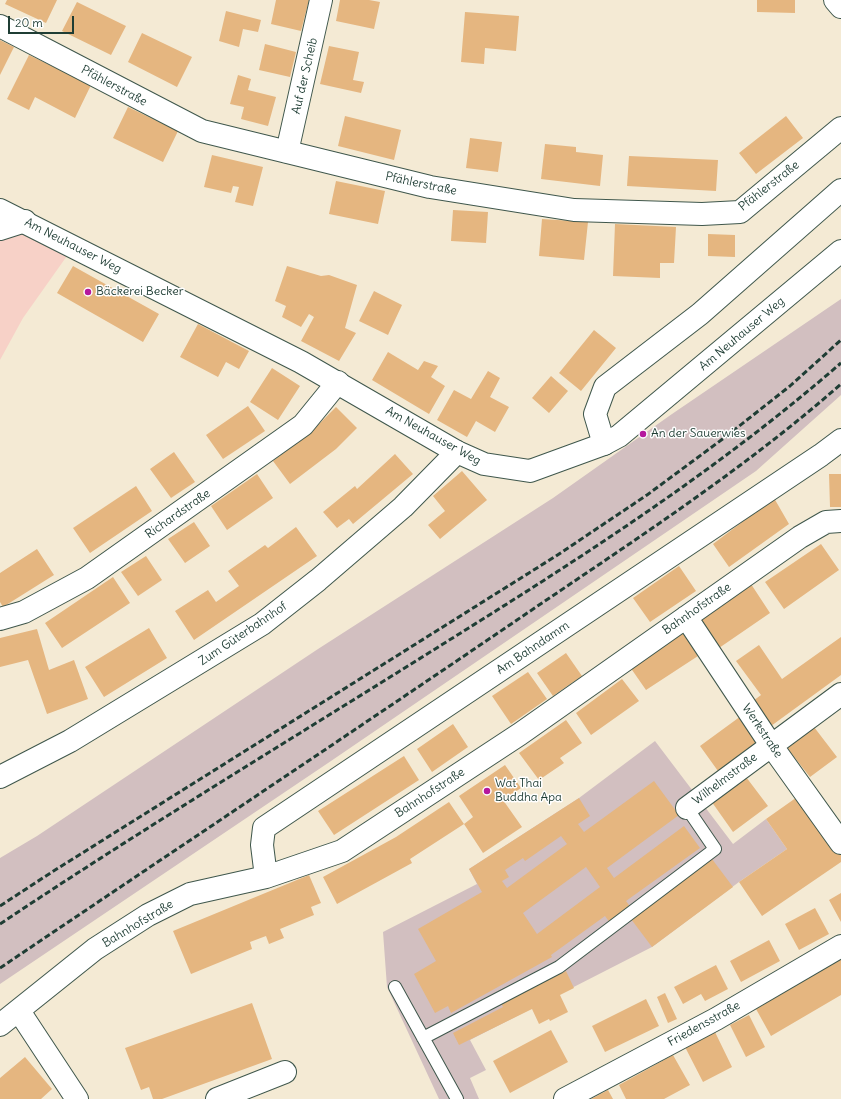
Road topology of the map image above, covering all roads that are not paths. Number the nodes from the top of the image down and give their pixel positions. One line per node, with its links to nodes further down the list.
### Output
1 (321, 0): 6 (street, Auf der Scheib)
2 (835, 0): 3 (street)
3 (841, 7)
4 (0, 26): 6 (street, Pfählerstraße)
5 (841, 128): 6 (street, Pfählerstraße)
6 (287, 152)
7 (841, 190): 14 (street)
8 (0, 210): 9 (street, Am Neuhauser Weg)
9 (26, 221): 10 (street); 12 (street, Am Neuhauser Weg)
10 (0, 229)
11 (841, 251): 14 (street, Am Neuhauser Weg)
12 (338, 382): 15 (street, Am Neuhauser Weg); 18 (street, Richardstraße)
13 (841, 440): 24 (street, Am Bahndamm)
14 (604, 444): 15 (street, Am Neuhauser Weg)
15 (457, 452): 21 (street, Zum Güterbahnhof)
16 (841, 521): 17 (street, Bahnhofstraße)
17 (686, 617): 20 (street, Werkstraße); 24 (street, Bahnhofstraße)
18 (0, 620)
19 (841, 694): 20 (street, Wilhelmstraße)
20 (772, 745): 22 (street, Wilhelmstraße); 23 (street, Werkstraße)
21 (0, 777)
22 (687, 808): 29 (lane)
23 (841, 843)
24 (266, 876): 27 (street, Bahnhofstraße)
25 (841, 946): 34 (street, Friedensstraße)
26 (395, 987): 29 (lane)
27 (18, 1011): 28 (street, Bahnhofstraße); 31 (street)
28 (0, 1025)
29 (424, 1038): 33 (lane)
30 (285, 1072): 32 (street)
31 (78, 1099)
32 (217, 1099)
33 (456, 1099)
34 (565, 1099)

